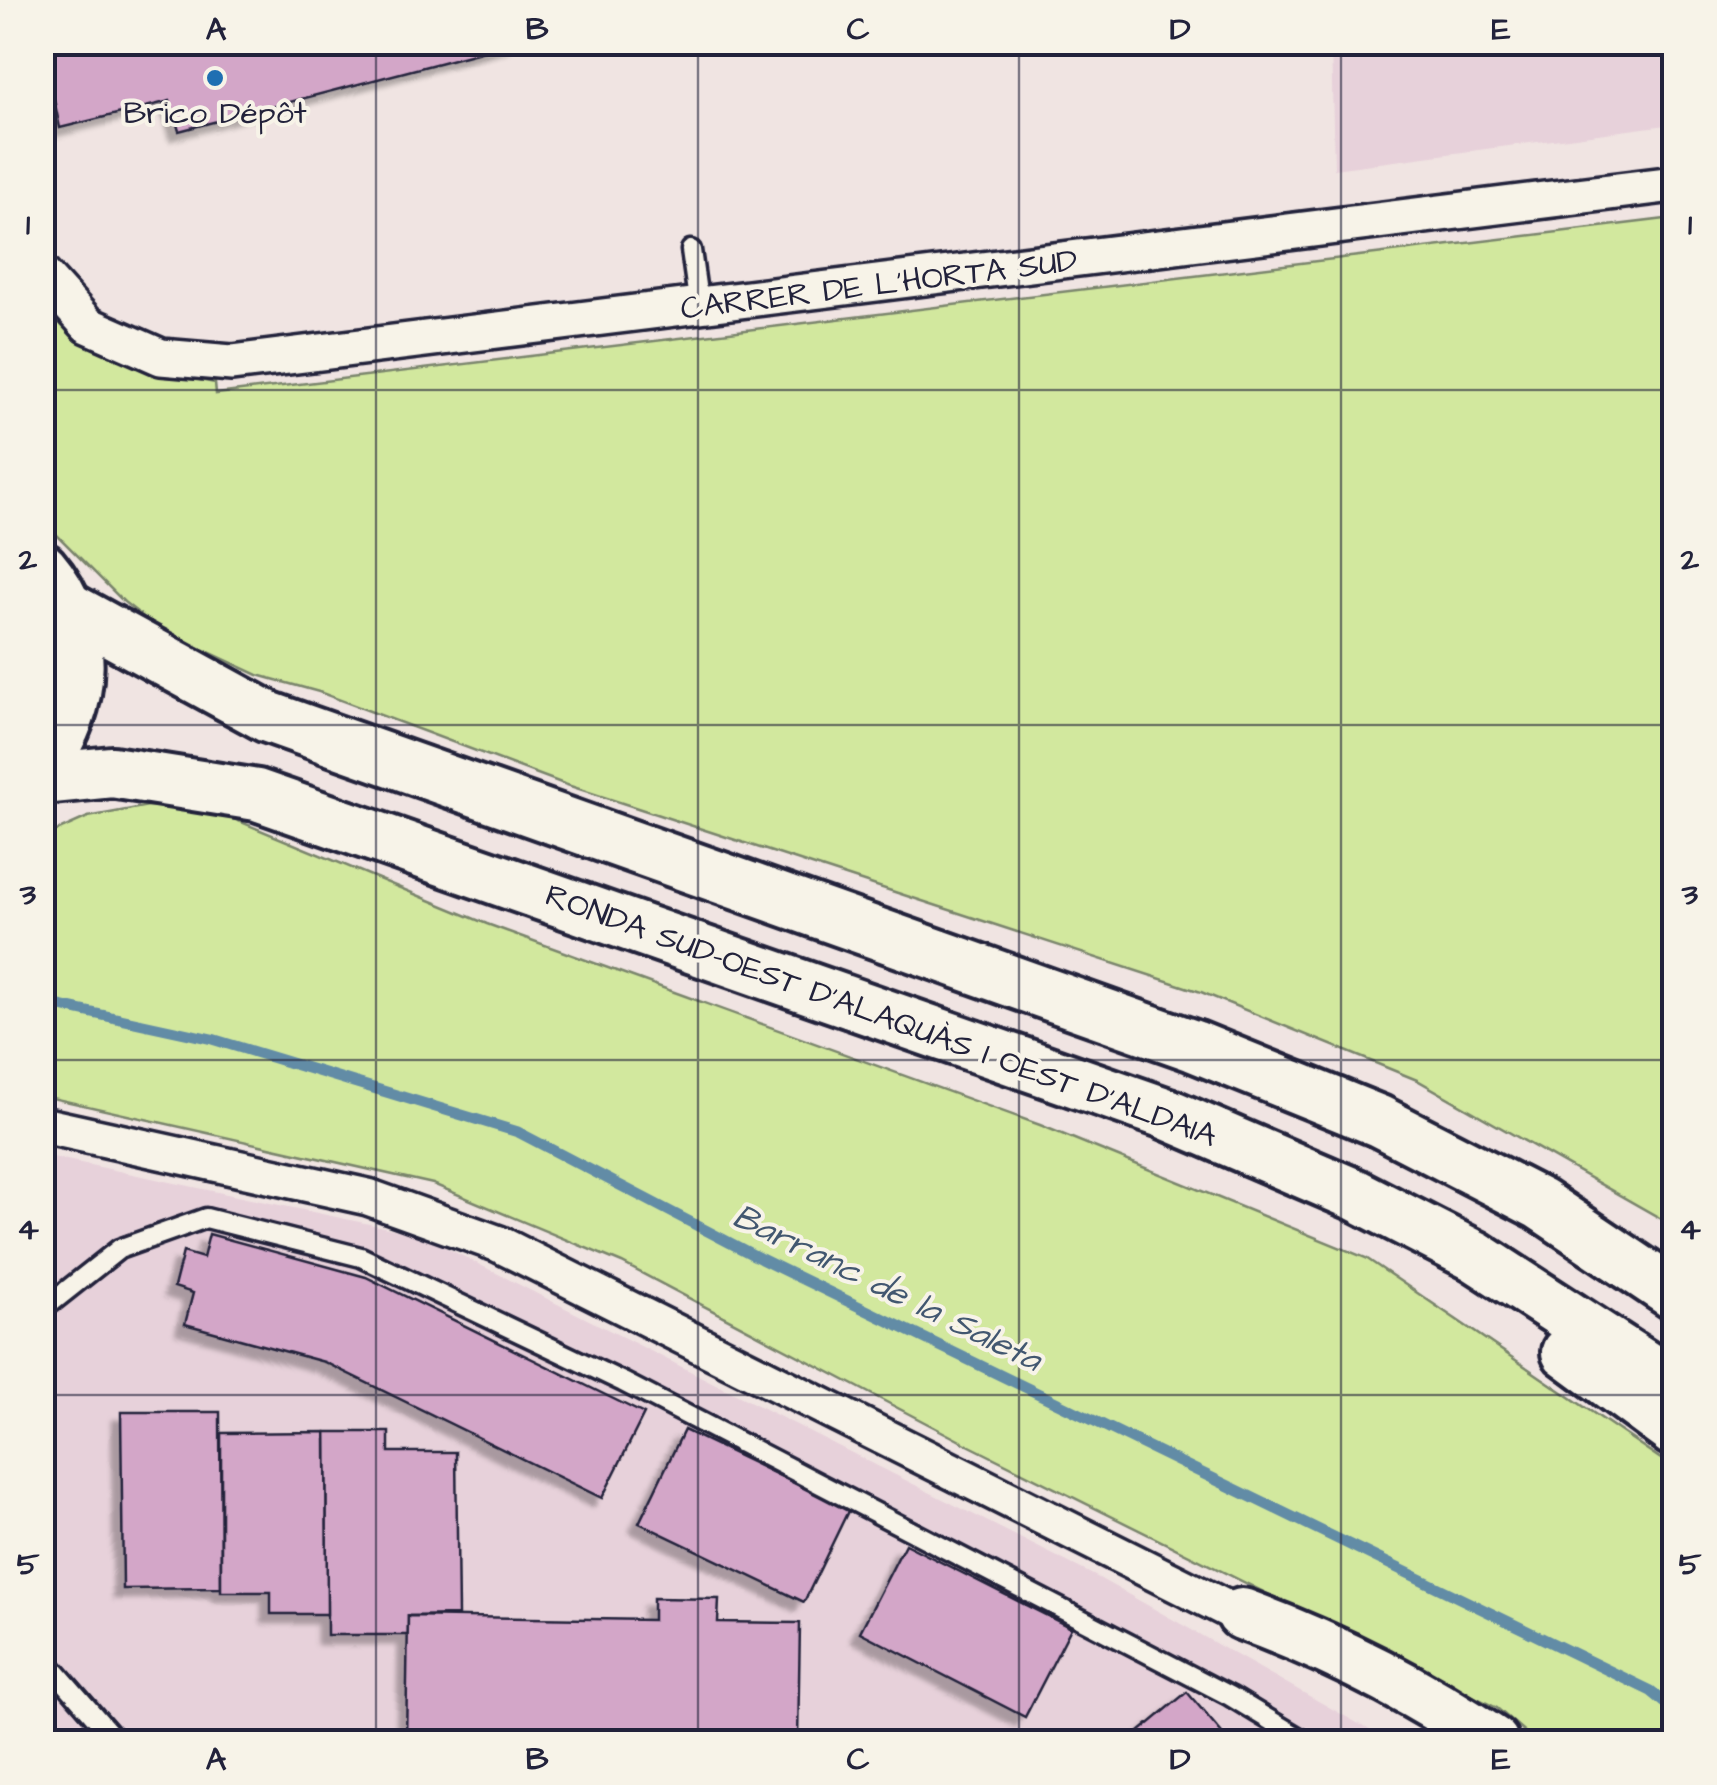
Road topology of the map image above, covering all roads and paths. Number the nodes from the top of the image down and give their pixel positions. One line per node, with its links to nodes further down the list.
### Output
1 (1674, 184): 4 (street, CARRER DE L'HORTA SUD)
2 (691, 250): 4 (lane)
3 (42, 274): 4 (street, CARRER DE L'HORTA SUD)
4 (698, 308)
5 (55, 588): 6 (main road); 10 (main road)
6 (42, 764)
7 (42, 779): 9 (main road, RONDA SUD-OEST D'ALAQUÀS I OEST D'ALDAIA)
8 (45, 1126): 14 (street)
9 (1475, 1256): 12 (main road, RONDA SUD-OEST D'ALAQUÀS I OEST D'ALDAIA); 13 (main road)
10 (1674, 1294)
11 (42, 1310): 17 (lane)
12 (1674, 1385)
13 (1674, 1430)
14 (1242, 1614): 18 (street); 19 (main road)
15 (42, 1656): 16 (lane)
16 (118, 1742)
17 (1306, 1742)
18 (1460, 1742)
19 (1493, 1742)

